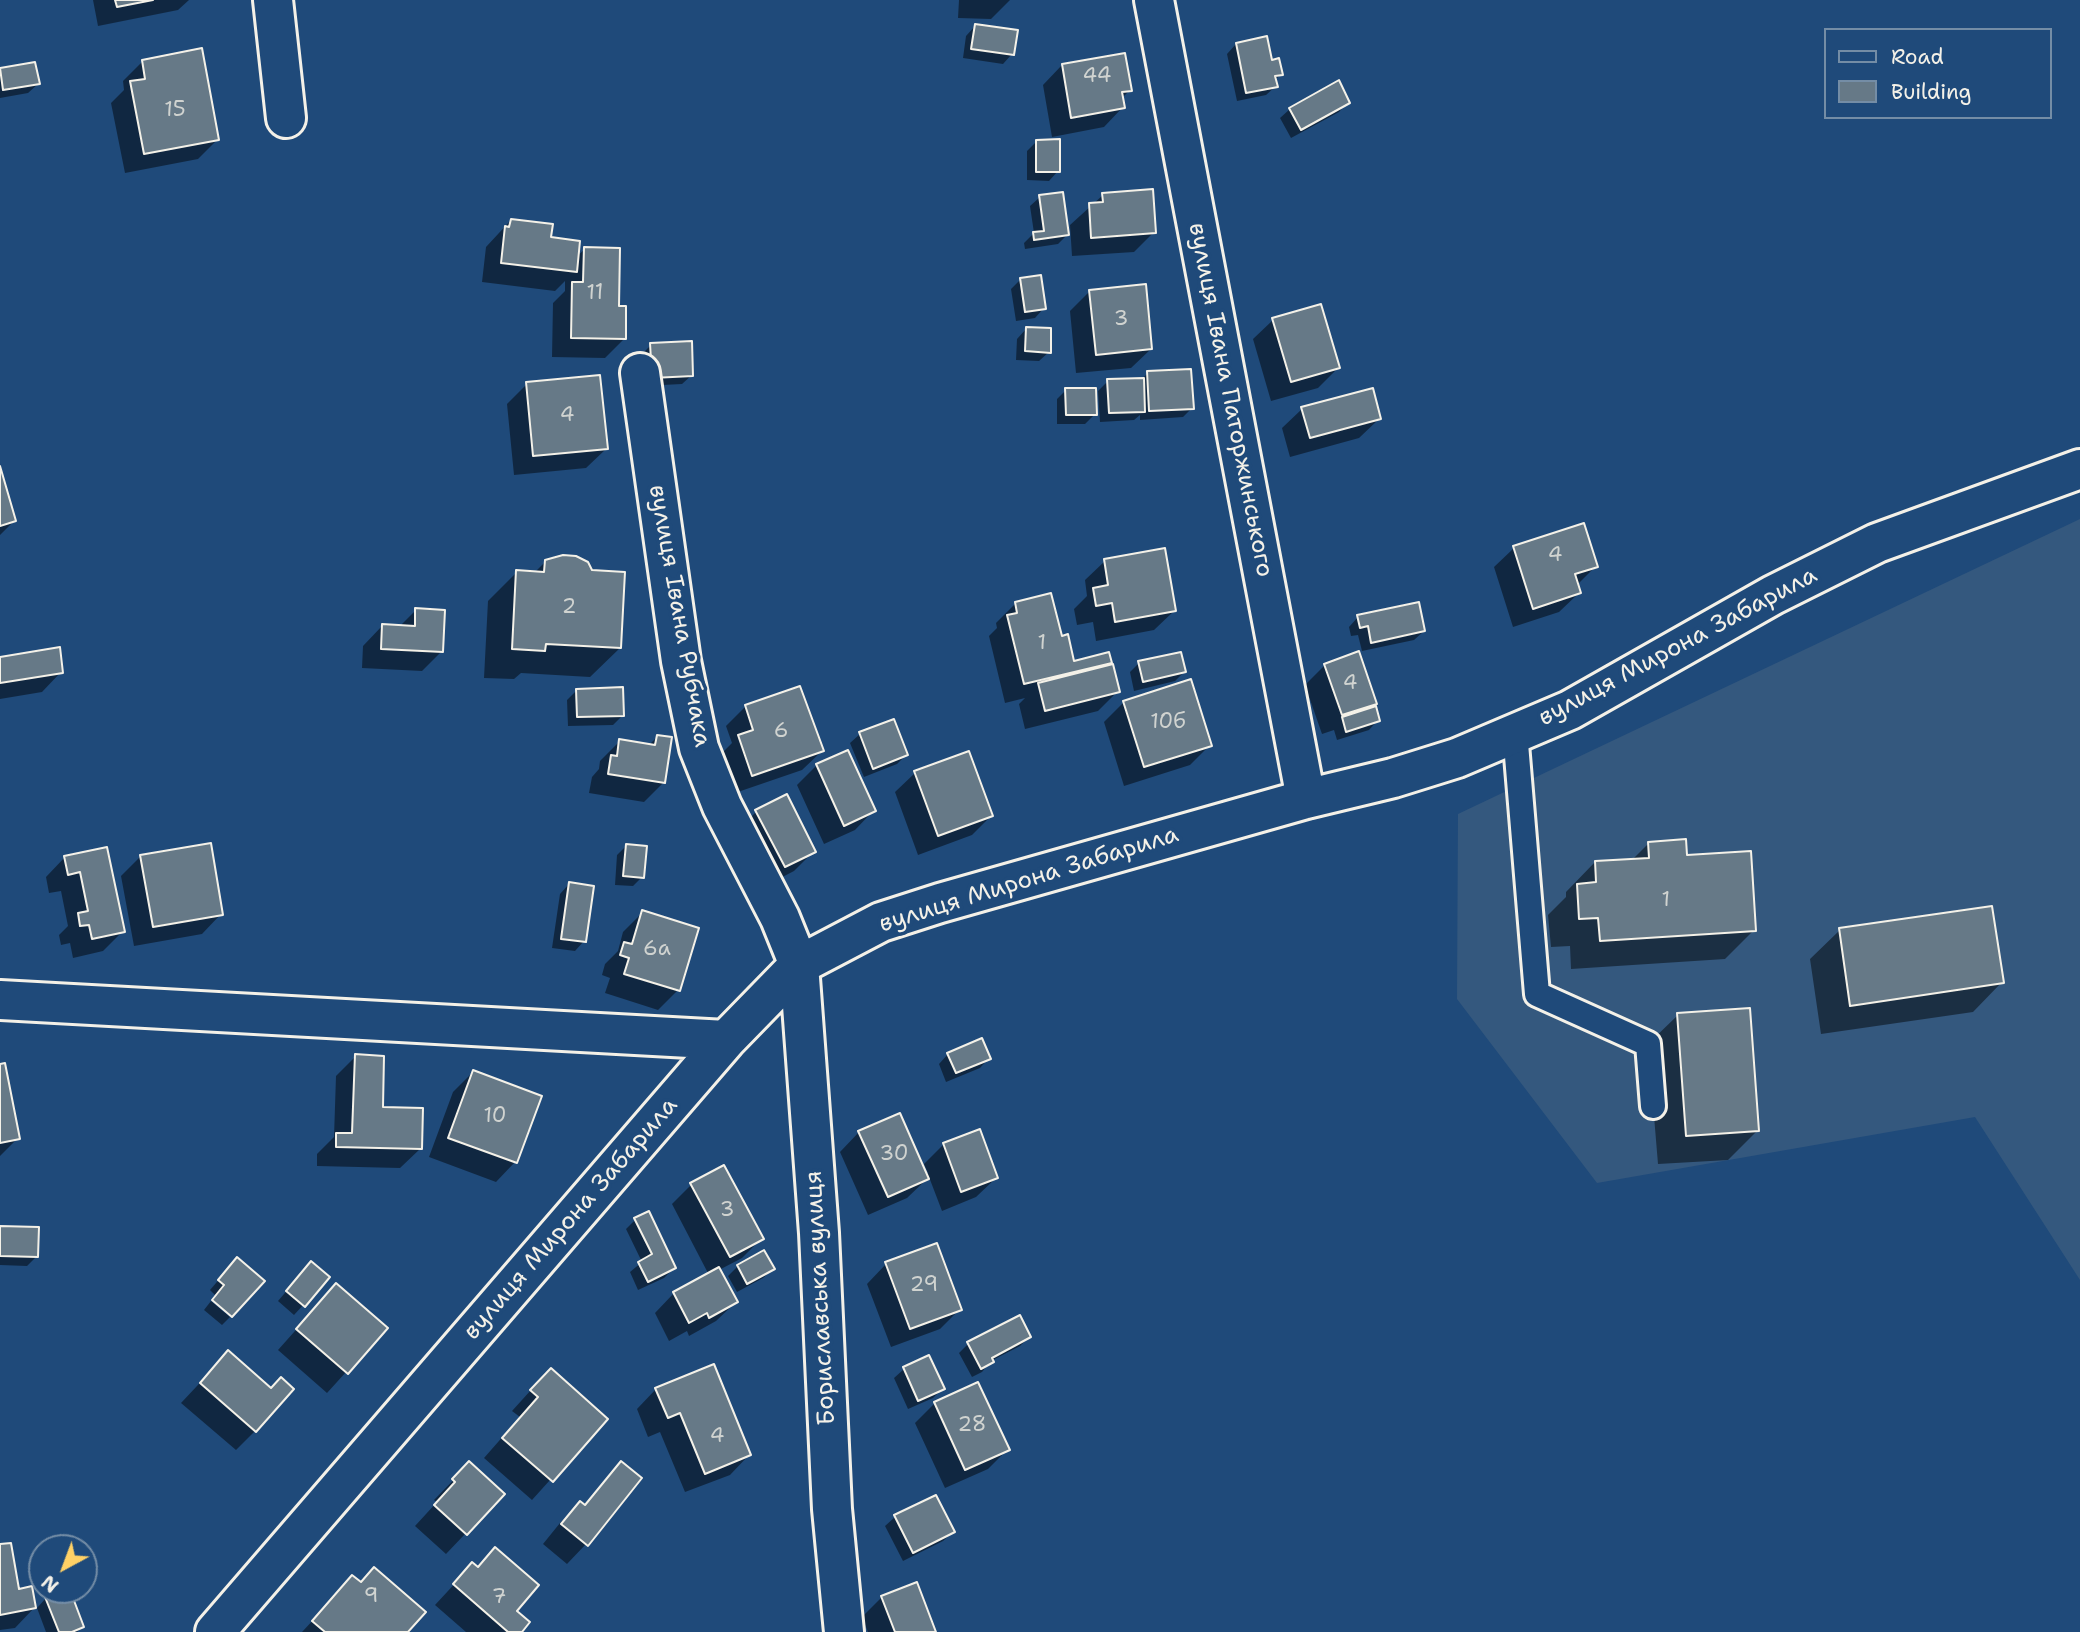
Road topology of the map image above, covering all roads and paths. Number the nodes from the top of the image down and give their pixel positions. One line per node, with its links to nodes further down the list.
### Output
1 (273, 0): 3 (street)
2 (1154, 0): 7 (street, вулиця Івана Паторжинського)
3 (286, 118)
4 (640, 373): 8 (street, вулиця Івана Рубчака)
5 (2080, 469): 6 (street, вулиця Мирона Забарила)
6 (1515, 732): 7 (street, вулиця Мирона Забарила); 11 (lane)
7 (1306, 799): 8 (street, вулиця Мирона Забарила)
8 (799, 965): 10 (street, вулиця Мирона Забарила); 13 (street, Бориславська вулиця)
9 (0, 1000): 10 (street)
10 (726, 1040): 12 (street, вулиця Мирона Забарила)
11 (1653, 1106)
12 (215, 1632)
13 (844, 1632)

